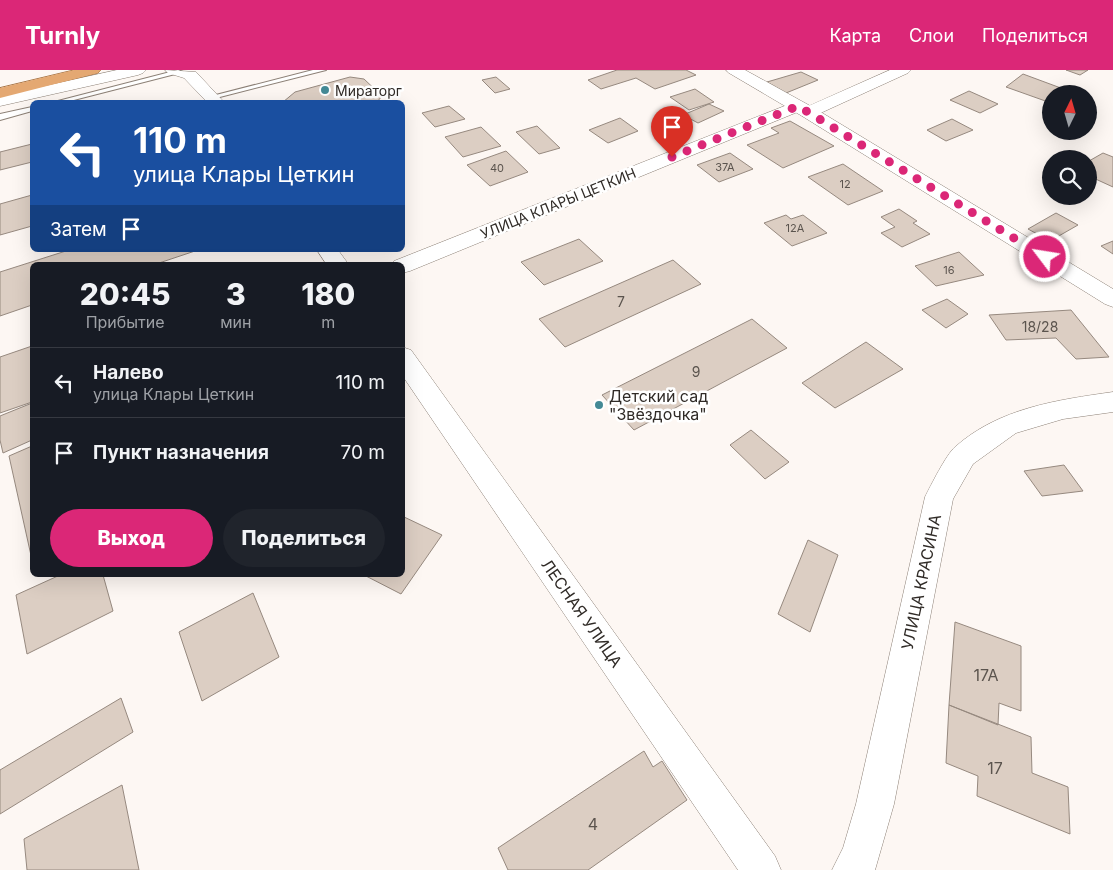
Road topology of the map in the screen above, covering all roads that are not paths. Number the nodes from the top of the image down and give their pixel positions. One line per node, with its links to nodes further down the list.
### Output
1 (93, 70): 7 (highway)
2 (138, 70): 8 (street)
3 (322, 70): 10 (lane)
4 (734, 70): 11 (street)
5 (903, 70): 11 (street, УЛИЦА КЛАРЫ ЦЕТКИН)
6 (183, 72): 9 (lane); 10 (street)
7 (0, 93)
8 (0, 100)
9 (66, 100)
10 (214, 100)
11 (803, 109): 14 (street, УЛИЦА КЛАРЫ ЦЕТКИН); 15 (street)
12 (30, 110): 13 (lane)
13 (0, 117)
14 (405, 265)
15 (1113, 299)
16 (405, 360): 18 (street, ЛЕСНАЯ УЛИЦА)
17 (1113, 402): 19 (street, УЛИЦА КРАСИНА)
18 (761, 870)
19 (852, 870)

